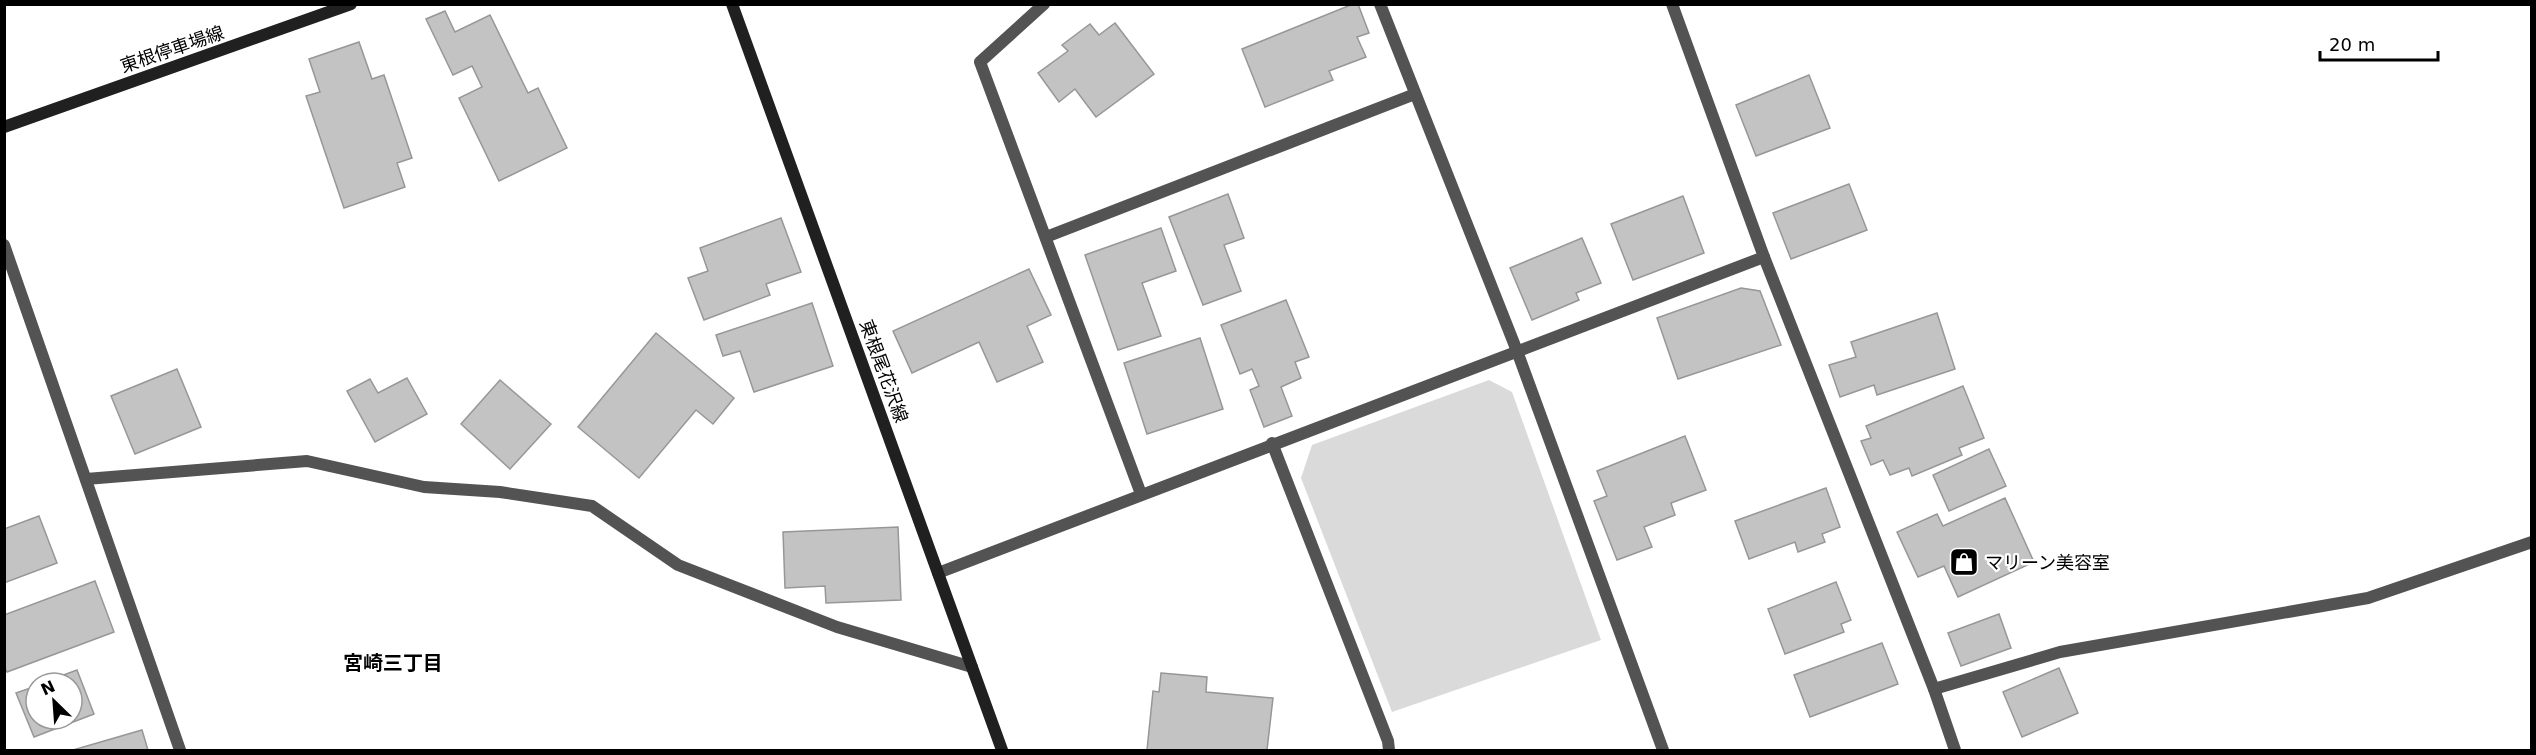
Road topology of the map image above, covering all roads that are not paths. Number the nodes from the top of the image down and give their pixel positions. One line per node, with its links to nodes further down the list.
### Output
1 (351, 4): 7 (main road, 東根停車場線)
2 (732, 4): 16 (main road, 東根尾花沢線)
3 (1044, 4): 8 (street)
4 (1380, 4): 6 (street)
5 (1672, 4): 10 (street)
6 (1415, 94): 8 (street); 11 (street)
7 (4, 127)
8 (1046, 237): 14 (street)
9 (4, 245): 13 (street)
10 (1764, 257): 11 (street); 18 (street)
11 (1517, 351): 12 (street); 22 (street)
12 (1272, 443): 14 (street); 21 (street)
13 (86, 479): 17 (street); 19 (street)
14 (1142, 494): 16 (street)
15 (2532, 542): 18 (street)
16 (938, 573): 17 (main road, 東根尾花沢線)
17 (972, 667): 20 (main road, 東根尾花沢線)
18 (1934, 689): 23 (street)
19 (180, 750)
20 (1002, 750)
21 (1389, 750)
22 (1663, 750)
23 (1955, 750)

